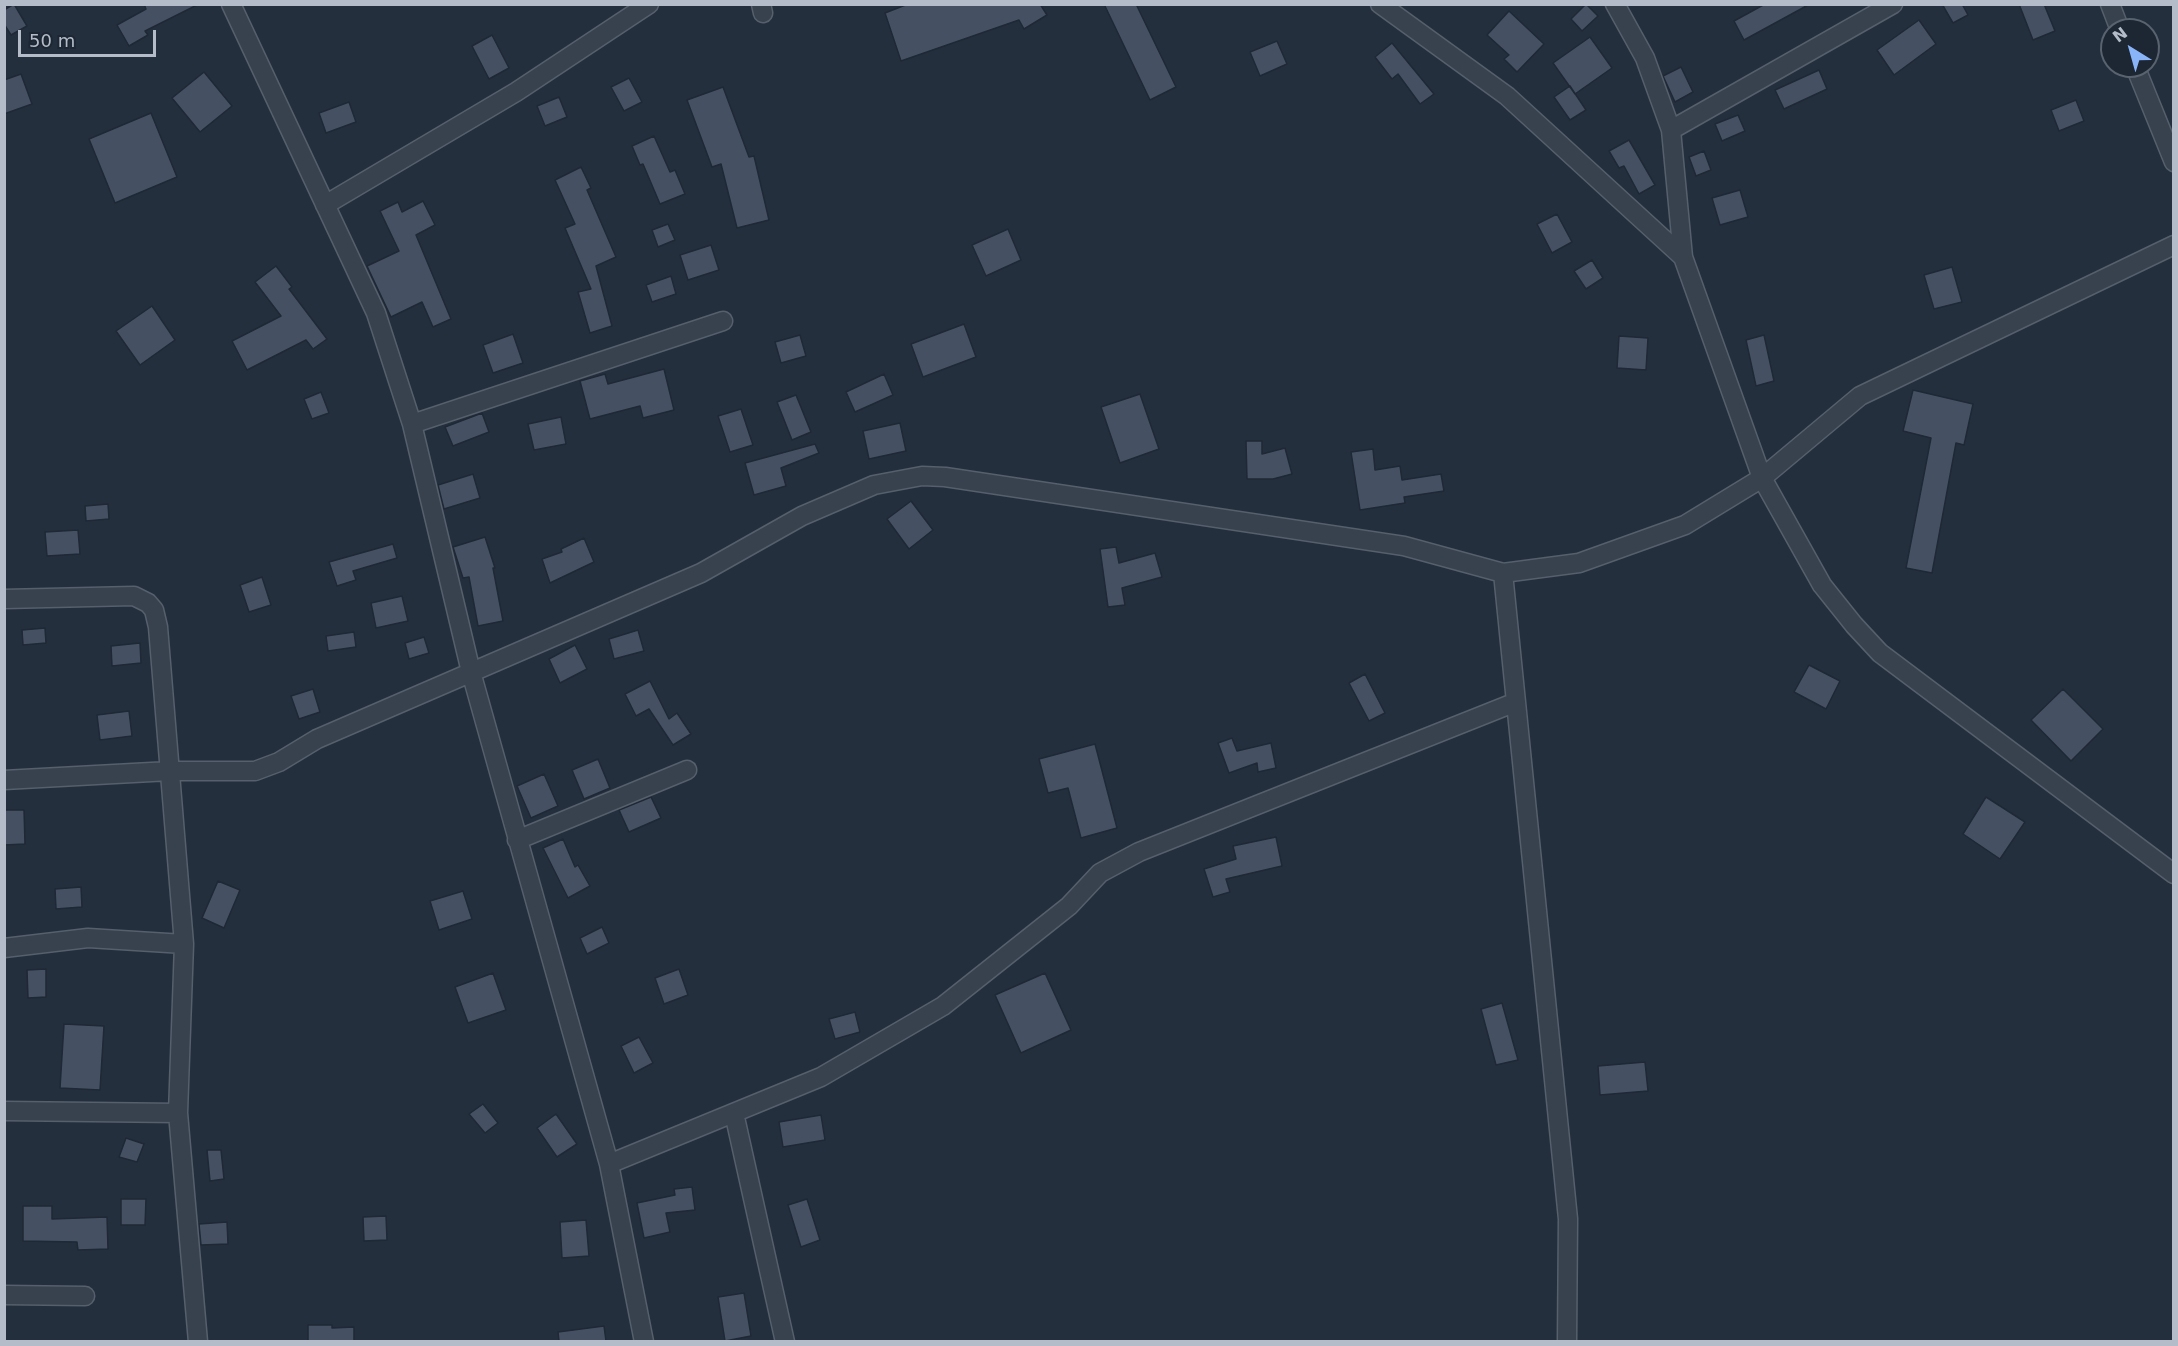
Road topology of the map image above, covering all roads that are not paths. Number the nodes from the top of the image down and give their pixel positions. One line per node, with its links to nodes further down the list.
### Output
1 (231, 4): 9 (street)
2 (649, 4): 9 (street)
3 (1380, 4): 11 (street)
4 (1615, 4): 7 (street)
5 (1893, 4): 7 (street)
6 (2140, 78): 8 (street)
7 (1671, 129): 11 (street)
8 (2174, 162)
9 (325, 206): 13 (street)
10 (2174, 245): 14 (street)
11 (1683, 257): 14 (street)
12 (723, 321): 13 (street)
13 (412, 424): 17 (street)
14 (1762, 478): 15 (street); 23 (street)
15 (1503, 573): 17 (street); 18 (street)
16 (4, 599): 20 (street)
17 (471, 672): 20 (street); 22 (street)
18 (1516, 702): 28 (street); 35 (street)
19 (687, 770): 22 (street)
20 (170, 771): 21 (street); 24 (street)
21 (4, 780)
22 (517, 840): 29 (street)
23 (2174, 874)
24 (184, 944): 25 (street); 27 (street)
25 (4, 948)
26 (4, 1111): 27 (street)
27 (178, 1113): 32 (street)
28 (734, 1113): 29 (street); 34 (street)
29 (609, 1164): 33 (street)
30 (4, 1295): 31 (street)
31 (85, 1296)
32 (198, 1341)
33 (644, 1341)
34 (785, 1341)
35 (1567, 1341)

